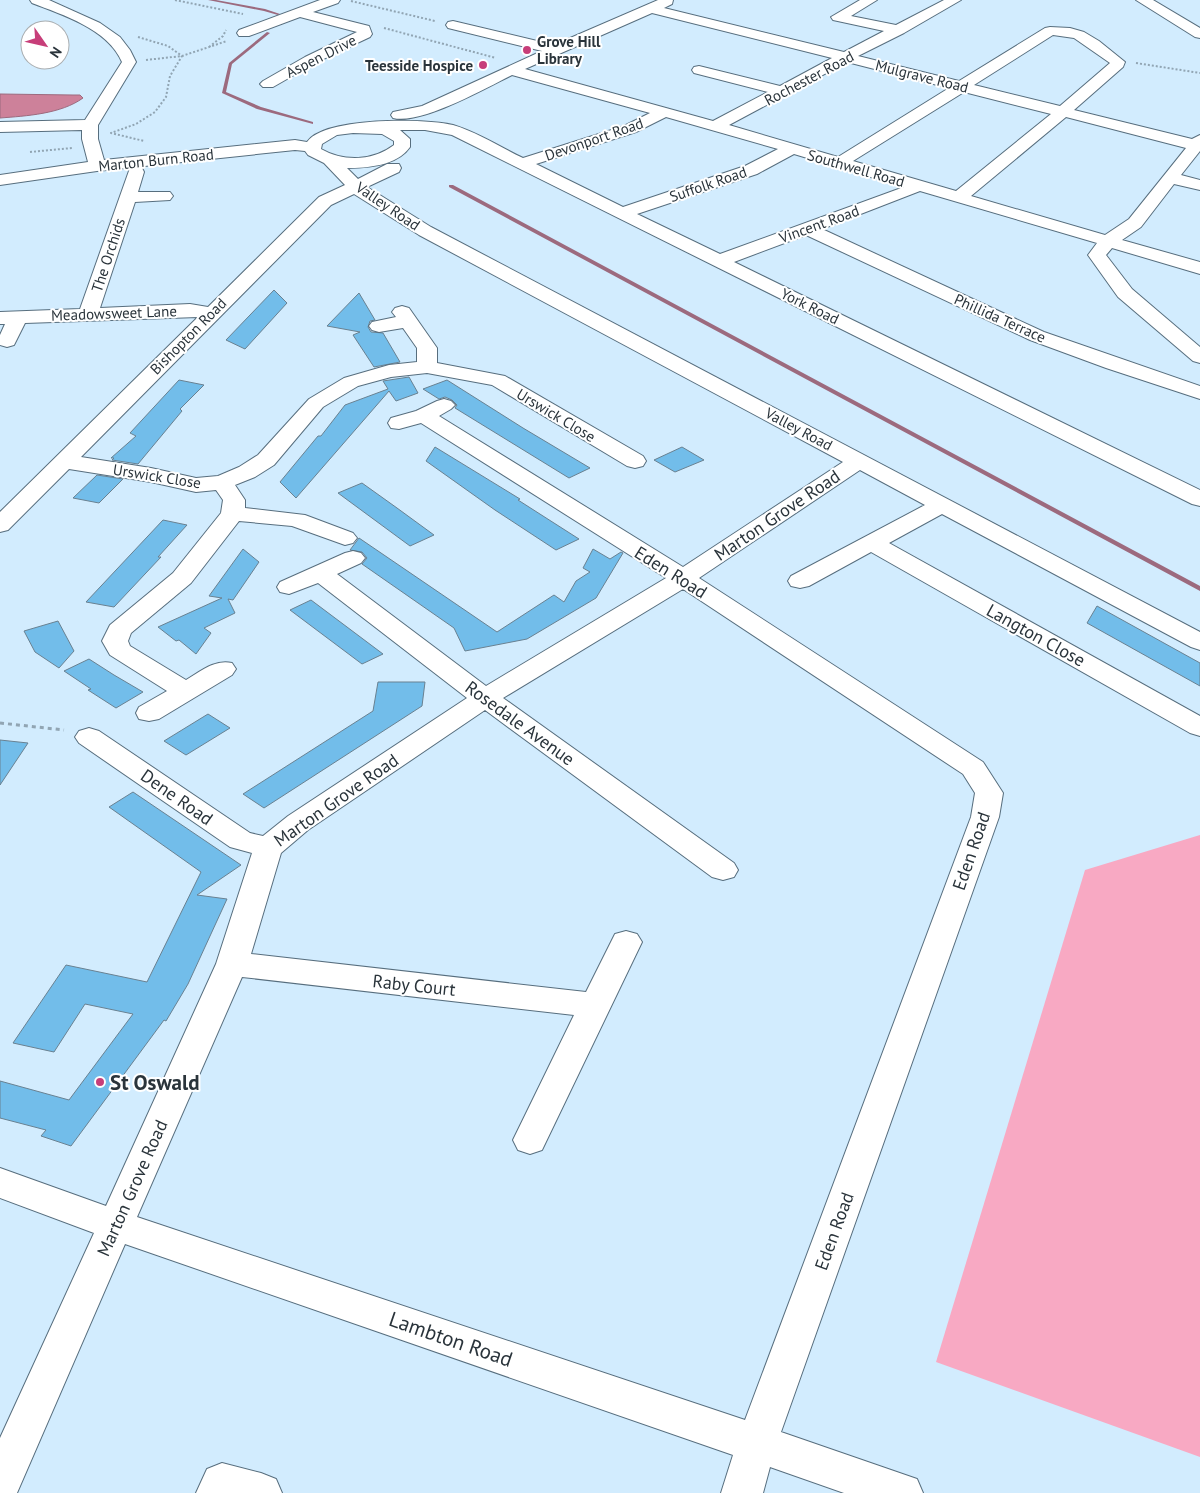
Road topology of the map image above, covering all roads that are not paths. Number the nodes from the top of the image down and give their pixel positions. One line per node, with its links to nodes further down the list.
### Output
1 (37, 0): 24 (street)
2 (334, 0): 8 (street)
3 (668, 0): 7 (street)
4 (870, 0): 10 (street)
5 (954, 0): 10 (street, Rochester Road)
6 (1143, 0): 12 (street)
7 (649, 8): 13 (street); 14 (street, Mulgrave Road)
8 (300, 13): 11 (street); 18 (street, Aspen Drive)
9 (453, 25): 13 (street)
10 (899, 30): 14 (street, Rochester Road)
11 (244, 33)
12 (1200, 34)
13 (555, 50): 15 (street)
14 (848, 57): 19 (street, Mulgrave Road); 20 (street, Rochester Road)
15 (511, 69): 17 (street); 22 (street, Southwell Road)
16 (699, 70): 20 (street)
17 (486, 81): 23 (street); 27 (street)
18 (268, 84)
19 (963, 86): 21 (street, Mulgrave Road); 21 (street); 36 (street)
20 (784, 90): 25 (street, Rochester Road)
21 (1064, 111): 30 (street, Mulgrave Road); 47 (street)
22 (664, 112): 25 (street, Southwell Road); 35 (street, Devonport Road)
23 (421, 118): 27 (street); 28 (street); 29 (street); 35 (street, York Road)
24 (90, 125): 26 (street); 37 (street)
25 (715, 126): 33 (street, Southwell Road)
26 (0, 127)
27 (342, 127): 28 (street); 31 (street); 32 (street)
28 (370, 128): 29 (street)
29 (402, 139): 38 (street)
30 (1197, 142): 40 (street)
31 (312, 147): 32 (street, Marton Burn Road); 34 (street, Valley Road)
32 (253, 149): 37 (street, Marton Burn Road)
33 (791, 149): 36 (street, Southwell Road); 49 (street, Suffolk Road)
34 (330, 160): 38 (street); 44 (street, Valley Road)
35 (523, 163): 49 (street, York Road)
36 (839, 163): 43 (street, Southwell Road)
37 (97, 166): 41 (street, Marton Burn Road)
38 (393, 170): 44 (street, Bishopton Road)
39 (136, 172): 46 (street, The Orchids)
40 (1171, 178): 42 (street); 52 (street)
41 (0, 180)
42 (1200, 185)
43 (918, 186): 47 (street, Southwell Road); 50 (street, Vincent Road)
44 (356, 187): 51 (street, Valley Road); 55 (street, Bishopton Road)
45 (164, 196): 46 (street, The Orchids)
46 (127, 197): 56 (street, The Orchids)
47 (959, 197): 52 (street, Southwell Road)
48 (405, 200): 51 (street, Valley Road)
49 (623, 213): 53 (street, York Road)
50 (806, 228): 53 (street, Vincent Road); 62 (street, Phillida Terrace)
51 (425, 230): 68 (street, Valley Road)
52 (1108, 241): 54 (street, Southwell Road); 60 (street)
53 (719, 261): 71 (street, York Road)
54 (1200, 268)
55 (210, 313): 56 (street, Meadowsweet Lane); 66 (street, Bishopton Road)
56 (88, 314): 57 (street, Meadowsweet Lane)
57 (9, 317): 59 (street, Meadowsweet Lane)
58 (379, 326): 61 (street)
59 (7, 341)
60 (1200, 357)
61 (427, 367): 65 (street, Urswick Close); 69 (street, Urswick Close)
62 (1200, 393)
63 (422, 415): 78 (street, Eden Road)
64 (633, 439): 65 (street, Urswick Close)
65 (612, 448): 67 (street, Urswick Close)
66 (64, 461): 69 (street, Urswick Close); 75 (street, Bishopton Road)
67 (634, 461)
68 (859, 461): 72 (street, Valley Road); 78 (street, Marton Grove Road)
69 (222, 482): 73 (street)
70 (306, 499): 74 (street)
71 (1200, 499)
72 (942, 505): 76 (street); 81 (street, Valley Road)
73 (233, 514): 74 (street); 83 (street)
74 (292, 519): 77 (street)
75 (0, 525)
76 (872, 543): 79 (street); 86 (street, Langton Close)
77 (320, 573): 80 (street); 84 (street, Rosedale Avenue)
78 (683, 578): 84 (street, Marton Grove Road); 96 (street, Eden Road)
79 (800, 581)
80 (289, 587)
81 (1200, 642)
82 (223, 669): 83 (street)
83 (186, 691): 85 (street)
84 (484, 698): 88 (street, Marton Grove Road); 89 (street, Rosedale Avenue)
85 (149, 713)
86 (1200, 727)
87 (89, 737): 88 (street, Dene Road)
88 (268, 848): 91 (street, Marton Grove Road)
89 (722, 870)
90 (626, 942): 92 (street)
91 (232, 964): 92 (street, Raby Court); 95 (street, Marton Grove Road)
92 (596, 1005): 93 (street)
93 (530, 1140)
94 (0, 1183): 95 (street, Lambton Road)
95 (115, 1225): 96 (street, Lambton Road); 97 (street, Marton Grove Road)
96 (757, 1443): 100 (street, Eden Road); 101 (street, Lambton Road)
97 (0, 1484)
98 (217, 1493): 99 (street)
99 (261, 1493)
100 (742, 1493)
101 (902, 1493)

